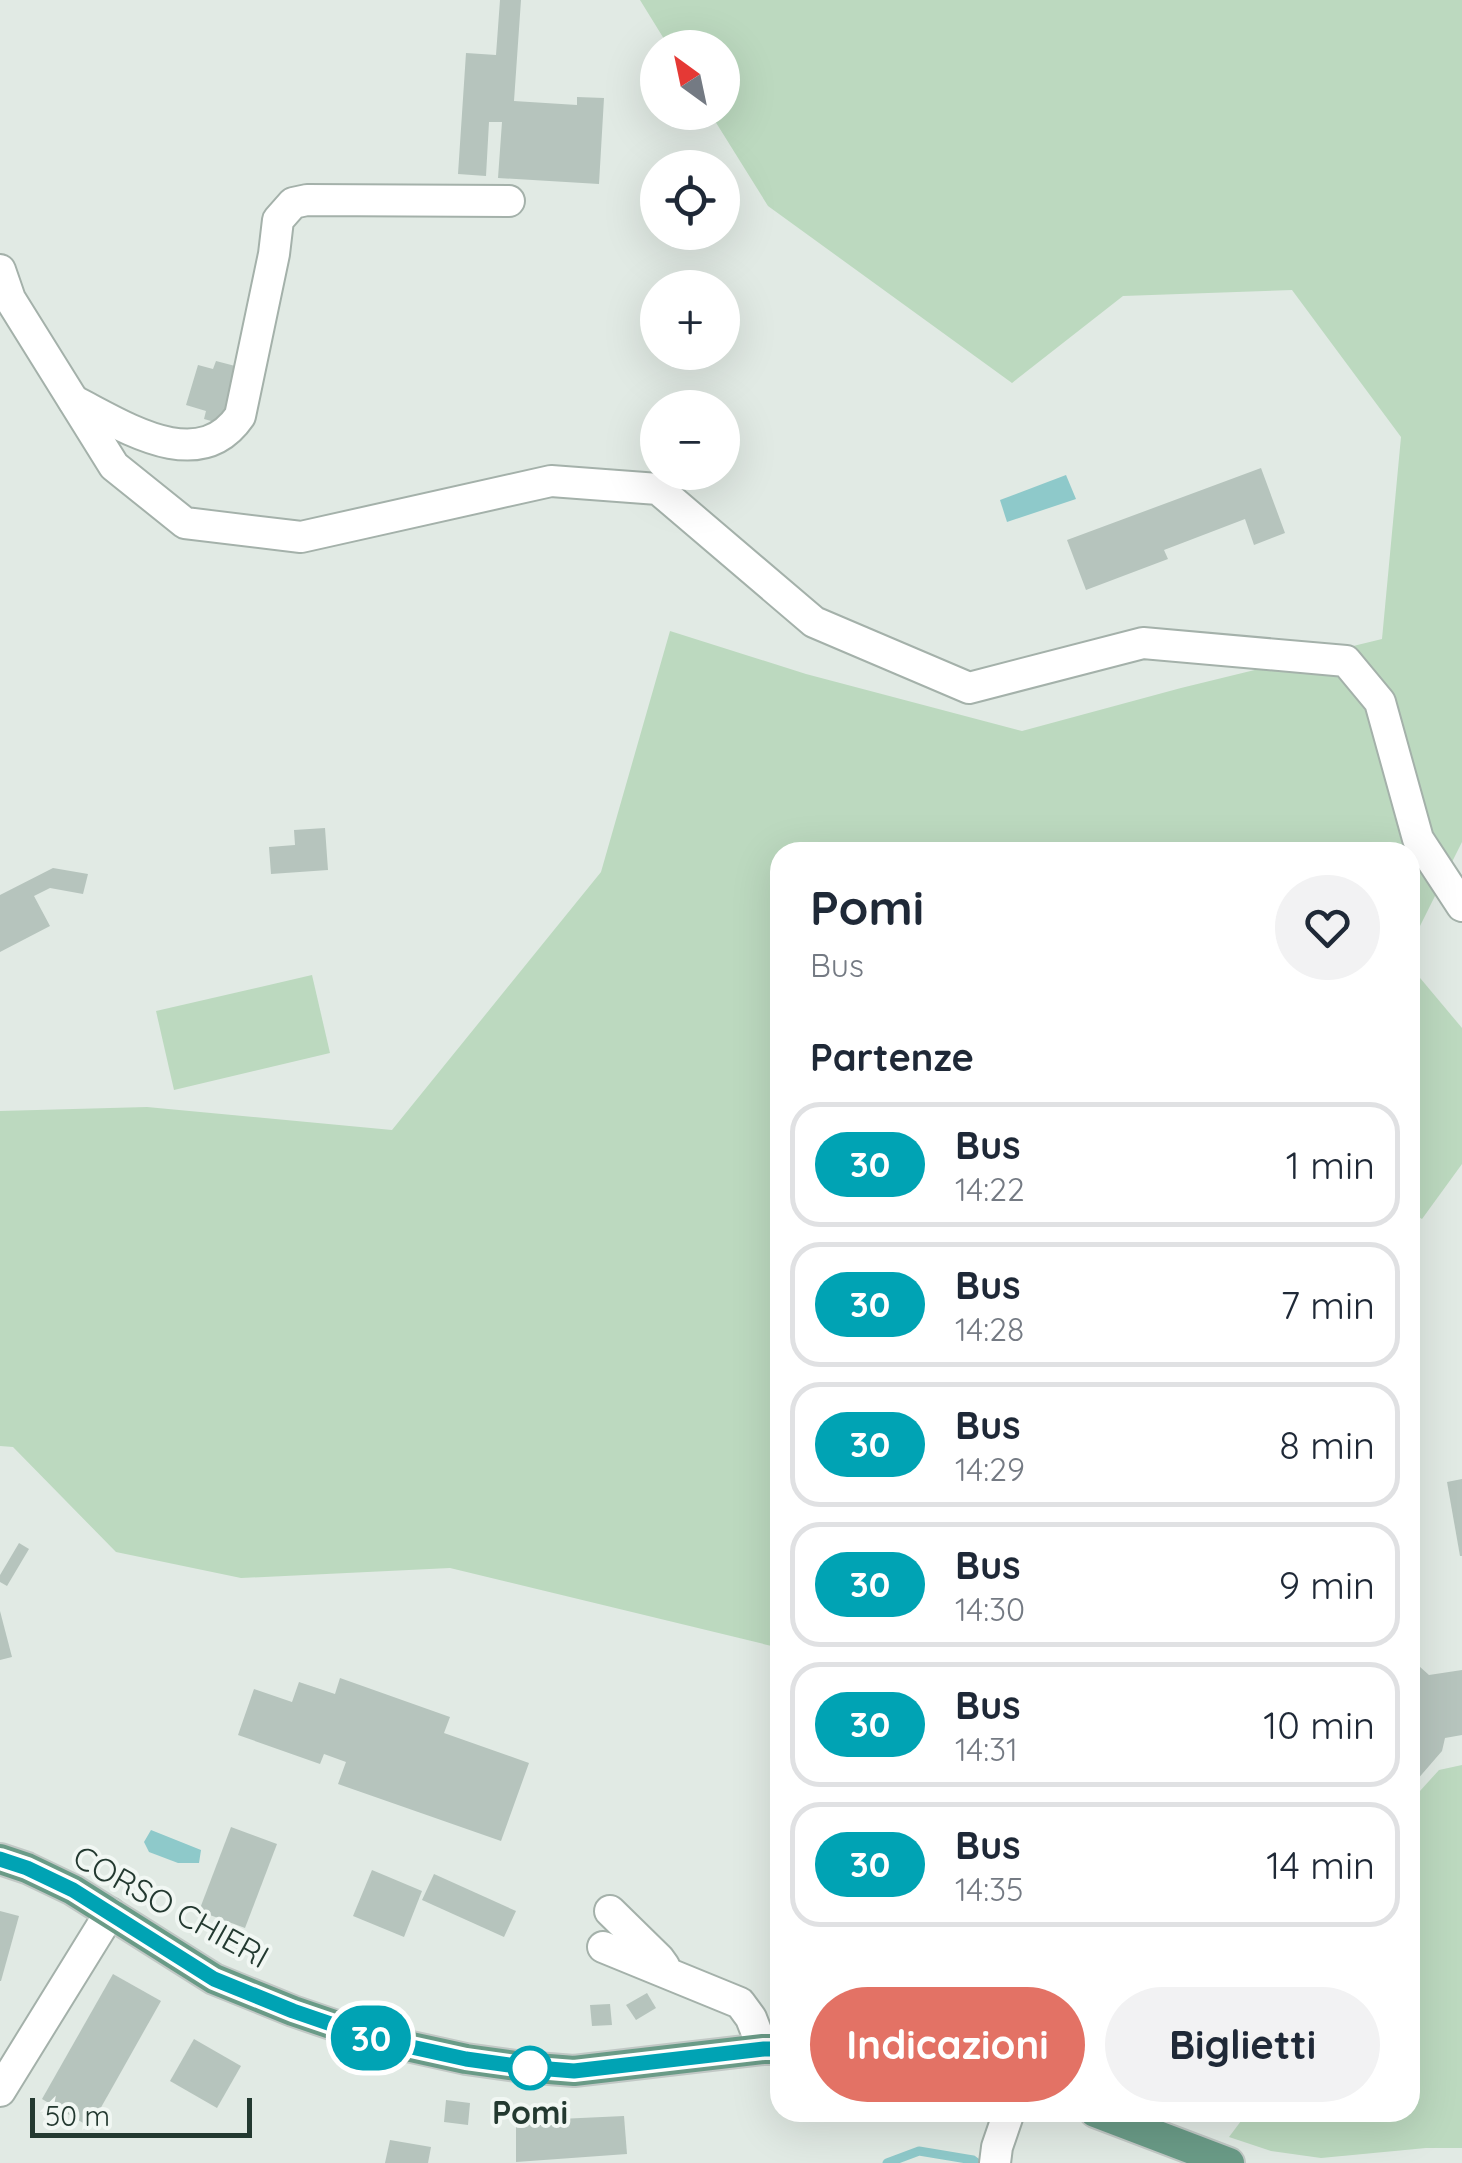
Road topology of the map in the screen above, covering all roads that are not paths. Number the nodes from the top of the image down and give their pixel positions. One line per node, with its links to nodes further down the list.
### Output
1 (509, 201): 3 (street)
2 (0, 270): 3 (street)
3 (74, 401): 4 (street)
4 (1420, 842)
5 (1420, 842): 6 (street)
6 (1462, 906)
7 (0, 1859): 9 (main road, CORSO CHIERI)
8 (610, 1911): 11 (street)
9 (110, 1913): 13 (main road, CORSO CHIERI); 14 (street)
10 (604, 1948): 11 (street)
11 (668, 1973): 12 (street)
12 (770, 2046)
13 (770, 2049)
14 (0, 2091)
15 (1006, 2122): 17 (street)
16 (1121, 2122): 18 (main road)
17 (996, 2155)
18 (1229, 2163)

